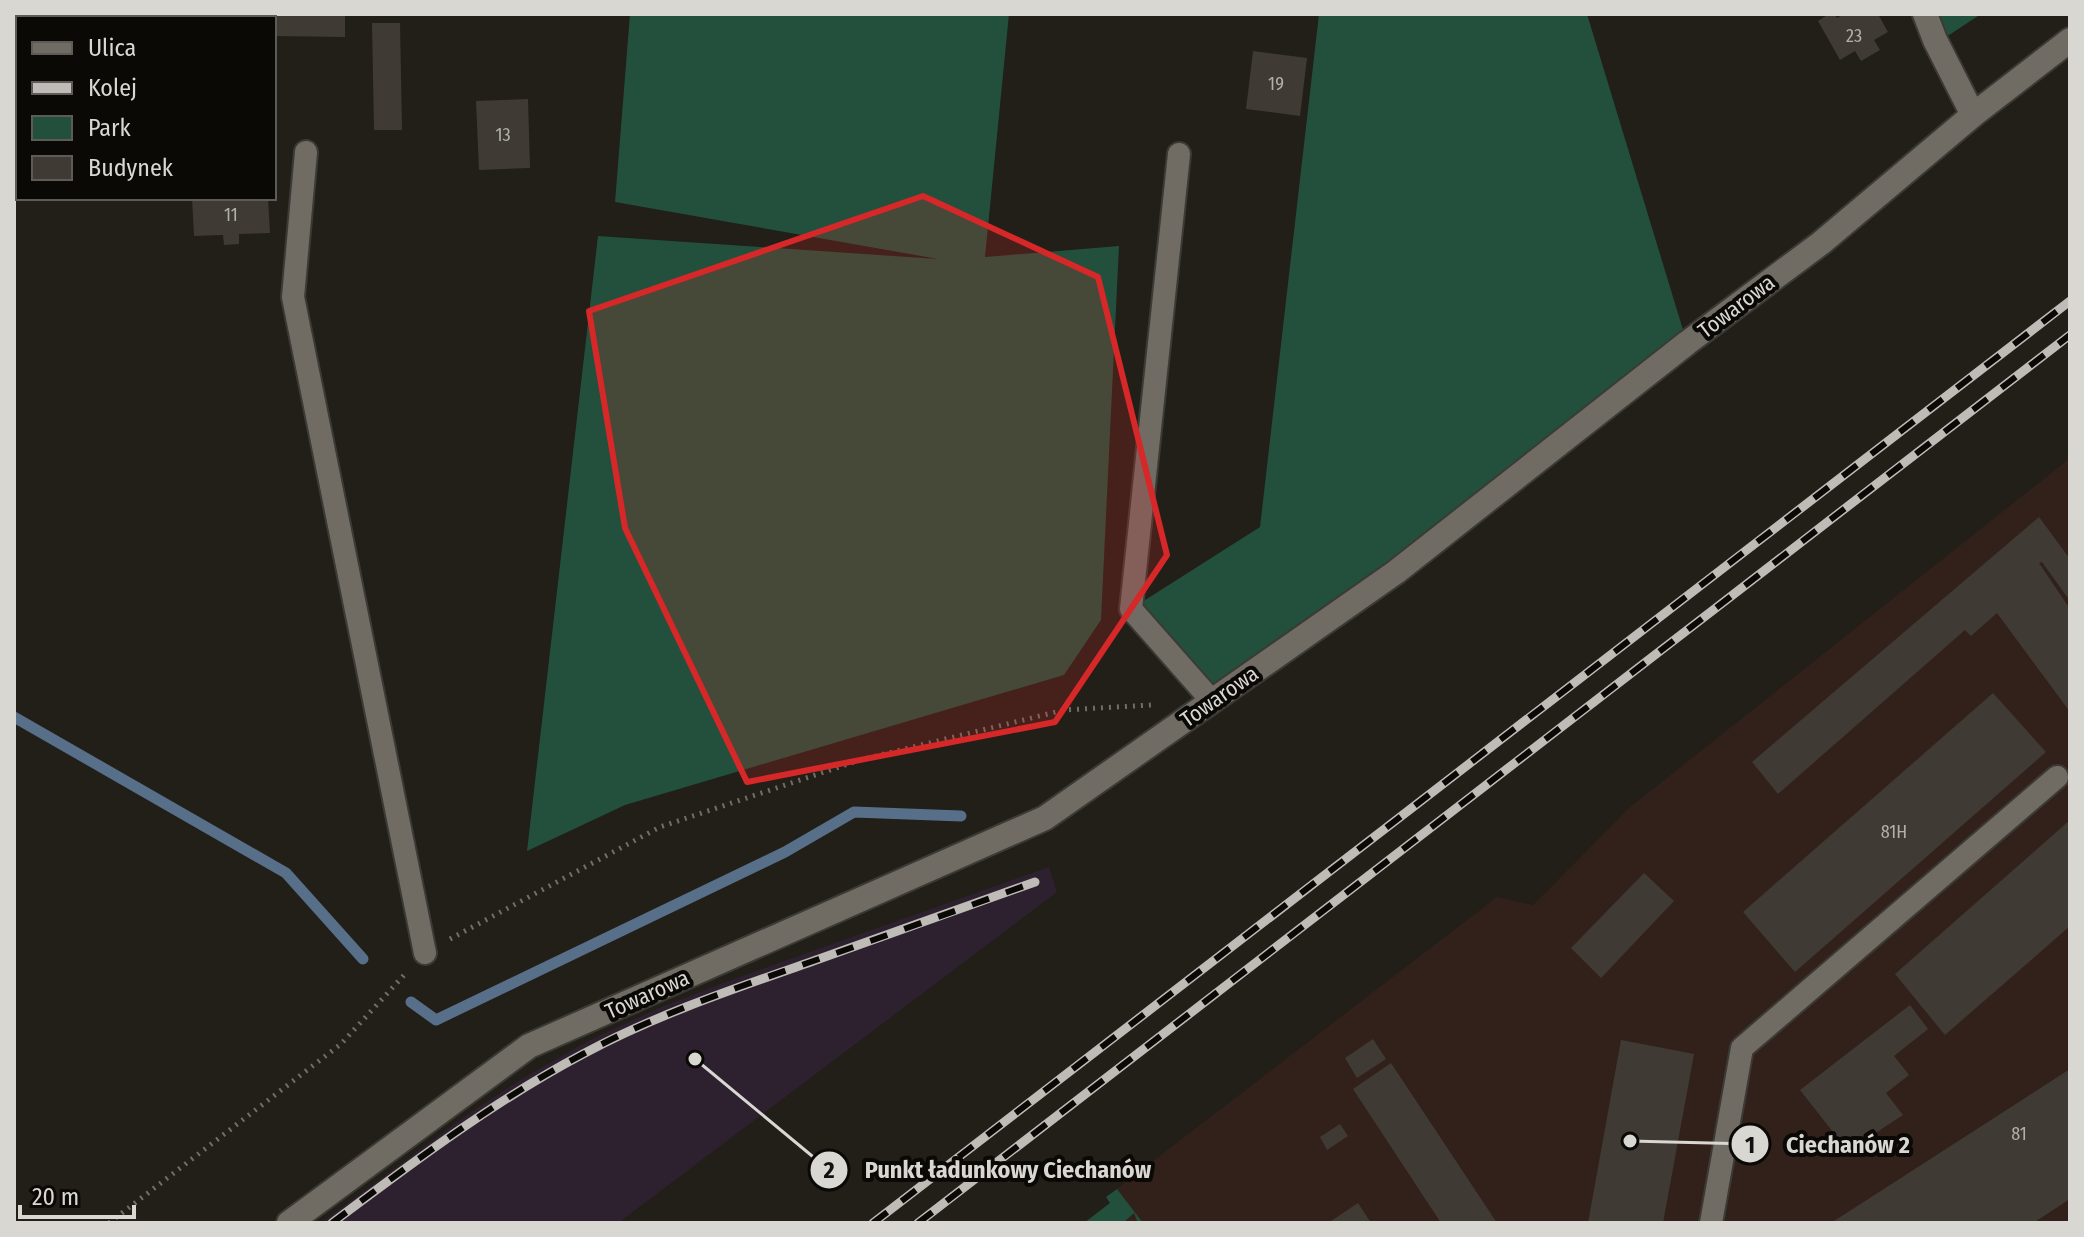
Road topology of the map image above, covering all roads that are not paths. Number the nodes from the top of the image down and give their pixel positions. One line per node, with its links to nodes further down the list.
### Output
1 (1925, 14): 3 (street)
2 (2070, 40): 3 (street, Towarowa)
3 (1973, 115): 6 (street, Towarowa)
4 (306, 152): 8 (lane)
5 (1179, 154): 6 (lane)
6 (1212, 701): 9 (street, Towarowa)
7 (2057, 777): 10 (lane)
8 (425, 953)
9 (289, 1223)
10 (1711, 1223)

